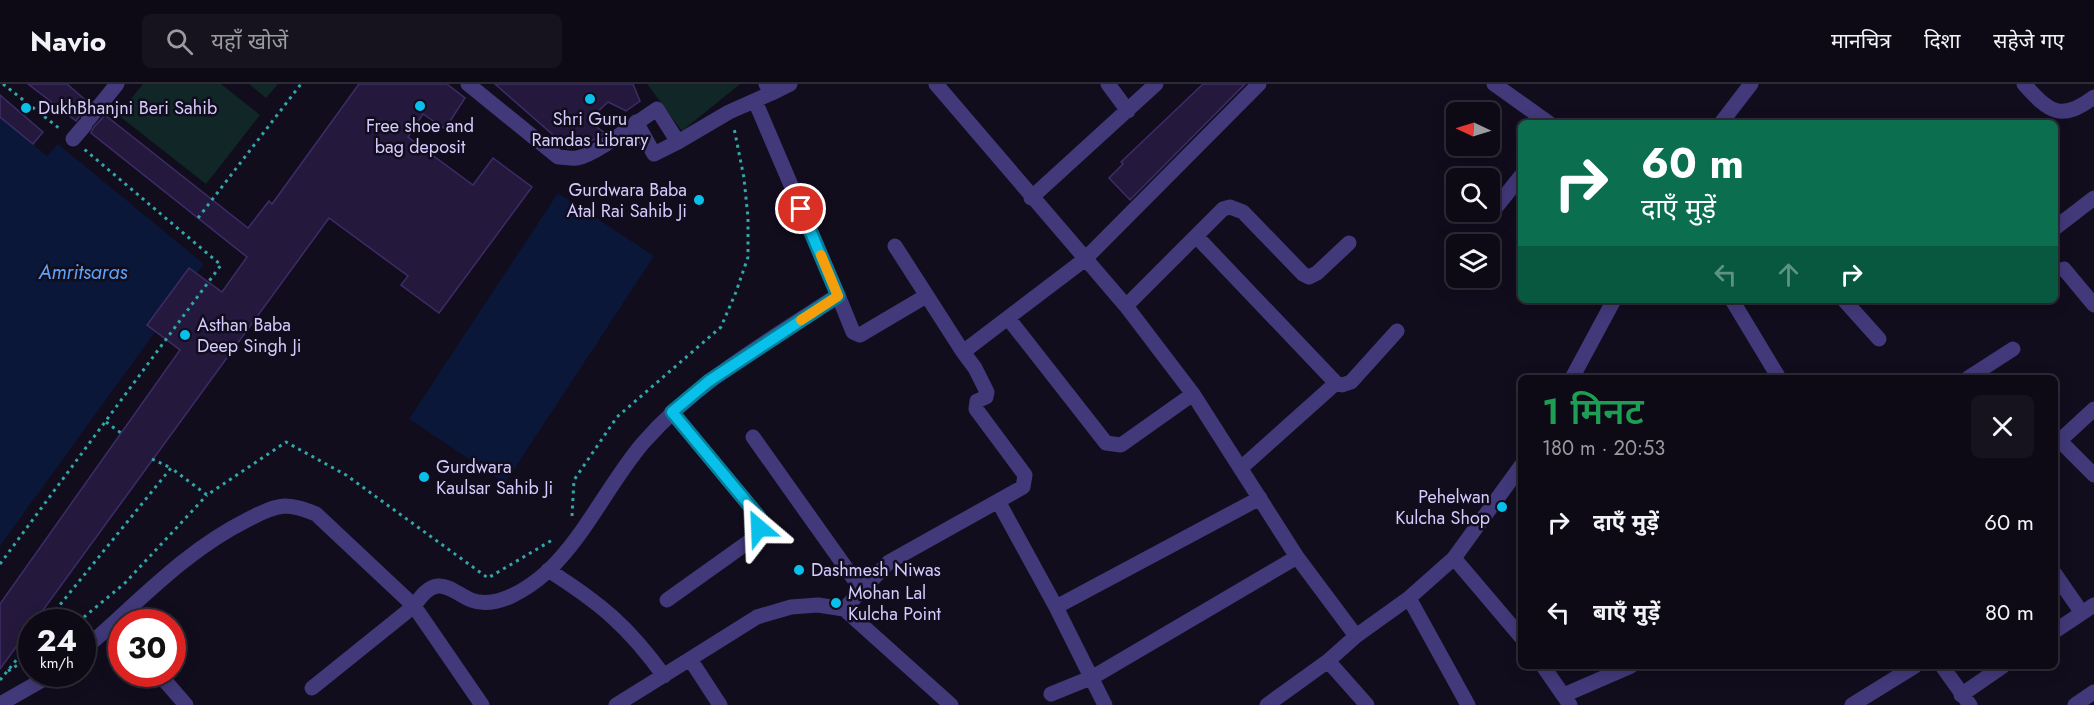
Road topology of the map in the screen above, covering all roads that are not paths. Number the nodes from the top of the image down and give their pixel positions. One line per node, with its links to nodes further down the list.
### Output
1 (117, 84): 18 (street)
2 (468, 84): 17 (street)
3 (790, 84): 11 (street)
4 (936, 84): 21 (street)
5 (1108, 84): 14 (street)
6 (1156, 84): 14 (street)
7 (1259, 84): 28 (street)
8 (1494, 84): 15 (street)
9 (1751, 84): 16 (street)
10 (2024, 84): 12 (street)
11 (769, 88): 13 (street)
12 (2094, 97)
13 (755, 101): 19 (street); 30 (street)
14 (1128, 111): 21 (street)
15 (1545, 120)
16 (1723, 120)
17 (636, 122): 19 (street); 19 (street)
18 (73, 139)
19 (678, 142)
20 (1518, 180): 23 (street)
21 (1031, 198): 28 (street)
22 (2094, 198): 24 (street)
23 (1500, 203)
24 (2058, 226)
25 (1196, 236): 26 (street); 36 (street); 45 (street)
26 (1348, 243)
27 (895, 246): 31 (street)
28 (1084, 260): 36 (street); 37 (street)
29 (2064, 269): 35 (street)
30 (838, 296): 31 (street); 48 (street)
31 (926, 296): 41 (street)
32 (1612, 303): 42 (street)
33 (1734, 303): 43 (street)
34 (1848, 303): 39 (street)
35 (2094, 305)
36 (1126, 306): 46 (street)
37 (1008, 318): 41 (street); 46 (street)
38 (1397, 331): 45 (street)
39 (1879, 339)
40 (2013, 349): 44 (street)
41 (963, 352): 55 (street)
42 (1574, 375)
43 (1777, 375)
44 (1973, 375)
45 (1336, 383): 51 (street)
46 (1193, 394): 51 (street)
47 (2094, 409): 50 (street)
48 (672, 412): 58 (street); 62 (street)
49 (753, 437): 60 (street)
50 (2058, 443): 53 (street)
51 (1241, 468): 54 (street)
52 (1518, 470): 57 (street)
53 (2094, 475)
54 (1260, 498): 56 (street); 64 (street)
55 (998, 501): 60 (street); 64 (street)
56 (1297, 557): 70 (street); 79 (street)
57 (1454, 558): 61 (street); 69 (street)
58 (548, 570): 63 (street); 78 (street)
59 (2058, 577): 67 (street)
60 (861, 589): 66 (street)
61 (1409, 598): 70 (street); 96 (street)
62 (667, 600)
63 (414, 606): 65 (street); 82 (street); 89 (street)
64 (1056, 607): 79 (street)
65 (136, 609)
66 (844, 609): 71 (street); 92 (street)
67 (2088, 609): 68 (street)
68 (2058, 629)
69 (1518, 633)
70 (1356, 636): 72 (street)
71 (690, 659): 78 (street); 91 (street)
72 (1328, 662): 94 (street); 95 (street)
73 (1545, 669): 85 (street)
74 (1625, 669): 85 (street)
75 (1909, 669): 97 (street)
76 (1944, 669): 86 (street)
77 (2001, 669): 86 (street)
78 (664, 676): 90 (street)
79 (1093, 677): 84 (street); 93 (street)
80 (29, 687): 87 (street)
81 (170, 687): 88 (street)
82 (312, 688)
83 (2094, 692): 98 (street)
84 (1051, 694)
85 (1567, 700)
86 (1965, 700)
87 (0, 704)
88 (186, 705)
89 (482, 705)
90 (616, 705)
91 (720, 705)
92 (951, 705)
93 (1105, 705)
94 (1267, 705)
95 (1367, 705)
96 (1468, 705)
97 (1852, 705)
98 (2075, 705)

